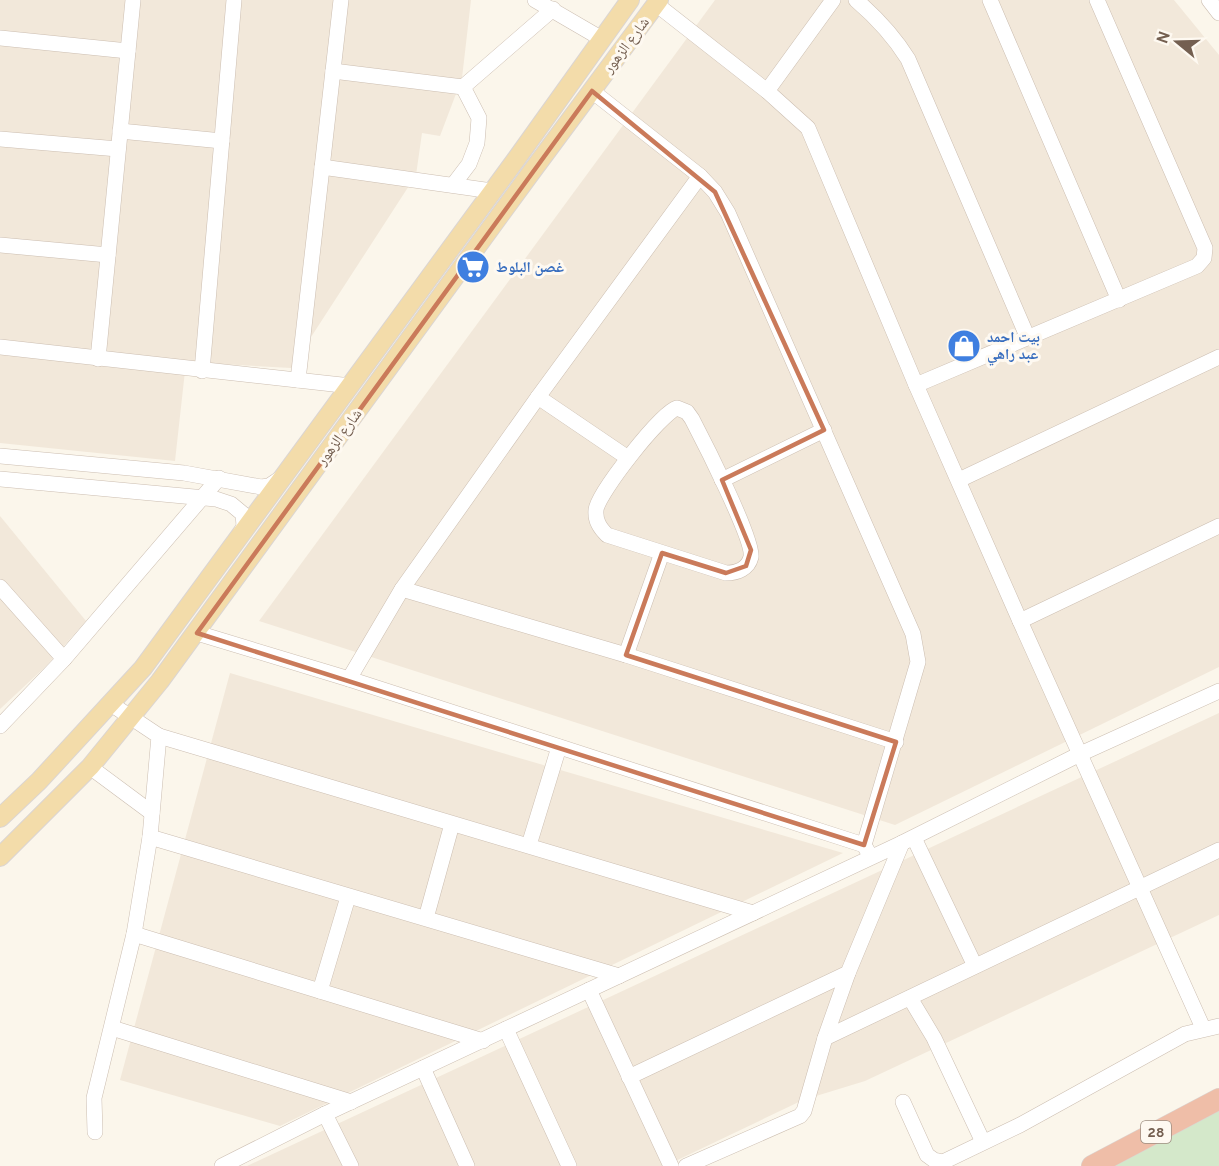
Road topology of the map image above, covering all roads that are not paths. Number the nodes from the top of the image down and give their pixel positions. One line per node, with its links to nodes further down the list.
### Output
1 (133, 0): 16 (street)
2 (234, 0): 23 (street)
3 (342, 0): 17 (street)
4 (535, 0): 12 (street)
5 (630, 0): 15 (main road, شارع الزهور)
6 (833, 0): 20 (street)
7 (856, 0): 32 (street)
8 (990, 0): 31 (street)
9 (1096, 0): 31 (street)
10 (1209, 0): 13 (street)
11 (658, 2): 19 (main road, شارع الزهور); 20 (street)
12 (553, 9): 15 (street); 18 (street)
13 (1219, 13)
14 (0, 38): 16 (street)
15 (602, 39): 28 (main road, شارع الزهور)
16 (128, 51): 21 (street)
17 (333, 71): 18 (street); 25 (street)
18 (463, 87): 27 (street)
19 (592, 90): 26 (street); 56 (main road, شارع الزهور)
20 (767, 91): 38 (street)
21 (120, 131): 23 (street); 24 (street)
22 (0, 139): 24 (street)
23 (222, 141): 36 (street)
24 (118, 148): 30 (street)
25 (322, 167): 27 (street); 37 (street)
26 (700, 176): 40 (street); 41 (street)
27 (453, 185): 28 (street)
28 (492, 191): 39 (main road, شارع الزهور)
29 (0, 245): 30 (street)
30 (108, 255): 35 (street)
31 (1119, 300): 32 (street)
32 (1028, 336): 38 (street)
33 (0, 347): 35 (street)
34 (1219, 357): 48 (street)
35 (98, 359): 36 (street)
36 (202, 371): 37 (street)
37 (298, 380): 39 (street)
38 (916, 385): 48 (street)
39 (351, 386): 44 (main road, شارع الزهور)
40 (538, 397): 43 (street); 54 (street)
41 (824, 430): 47 (street); 65 (street)
42 (0, 456): 45 (street)
43 (628, 458): 47 (street); 52 (street)
44 (287, 471): 45 (street); 51 (main road, شارع الزهور)
45 (219, 478): 49 (street)
46 (0, 479): 49 (street)
47 (722, 480): 52 (street)
48 (959, 480): 55 (street)
49 (201, 498): 51 (street); 58 (street)
50 (1219, 526): 55 (street)
51 (237, 540): 61 (main road, شارع الزهور)
52 (662, 553): 57 (street)
53 (0, 587): 58 (street)
54 (402, 589): 57 (street); 59 (street)
55 (1020, 621): 67 (street)
56 (196, 633): 59 (street); 62 (main road, شارع الزهور)
57 (627, 655): 65 (street)
58 (64, 659): 63 (street)
59 (349, 679): 66 (street)
60 (1219, 691): 67 (street)
61 (111, 704): 62 (street); 70 (main road, شارع الزهور)
62 (132, 718): 64 (street); 68 (main road, شارع الزهور)
63 (0, 726)
64 (159, 736): 69 (street); 71 (street)
65 (896, 742): 76 (street)
66 (559, 747): 74 (street); 76 (street)
67 (1078, 755): 73 (street); 78 (street)
68 (90, 767): 69 (street); 77 (main road, شارع الزهور)
69 (152, 813): 72 (street)
70 (0, 818)
71 (452, 824): 74 (street); 81 (street)
72 (150, 837): 79 (street); 82 (street)
73 (908, 840): 76 (street); 83 (street); 84 (street)
74 (529, 845): 80 (street)
75 (1219, 850): 78 (street)
76 (867, 851): 80 (street)
77 (0, 857)
78 (1139, 887): 83 (street); 91 (street)
79 (348, 897): 81 (street); 87 (street)
80 (753, 914): 85 (street)
81 (426, 918): 85 (street)
82 (134, 934): 87 (street); 90 (street)
83 (975, 966): 88 (street)
84 (848, 974): 93 (street); 96 (street)
85 (619, 976): 86 (street)
86 (589, 990): 92 (street); 96 (street)
87 (320, 991): 94 (street)
88 (910, 998): 93 (street); 102 (street)
89 (1219, 1026): 91 (street)
90 (112, 1028): 98 (street); 101 (street)
91 (1203, 1028): 102 (street)
92 (506, 1029): 94 (street); 106 (street)
93 (825, 1038): 108 (street)
94 (483, 1041): 95 (street)
95 (423, 1068): 98 (street); 105 (street)
96 (629, 1077): 107 (street)
97 (1219, 1099): 109 (highway, 28)
98 (351, 1102): 100 (street)
99 (903, 1102): 102 (street)
100 (325, 1114): 103 (street); 104 (street)
101 (95, 1132)
102 (983, 1142)
103 (225, 1165)
104 (351, 1166)
105 (467, 1166)
106 (569, 1166)
107 (671, 1166)
108 (686, 1166)
109 (1092, 1166)

